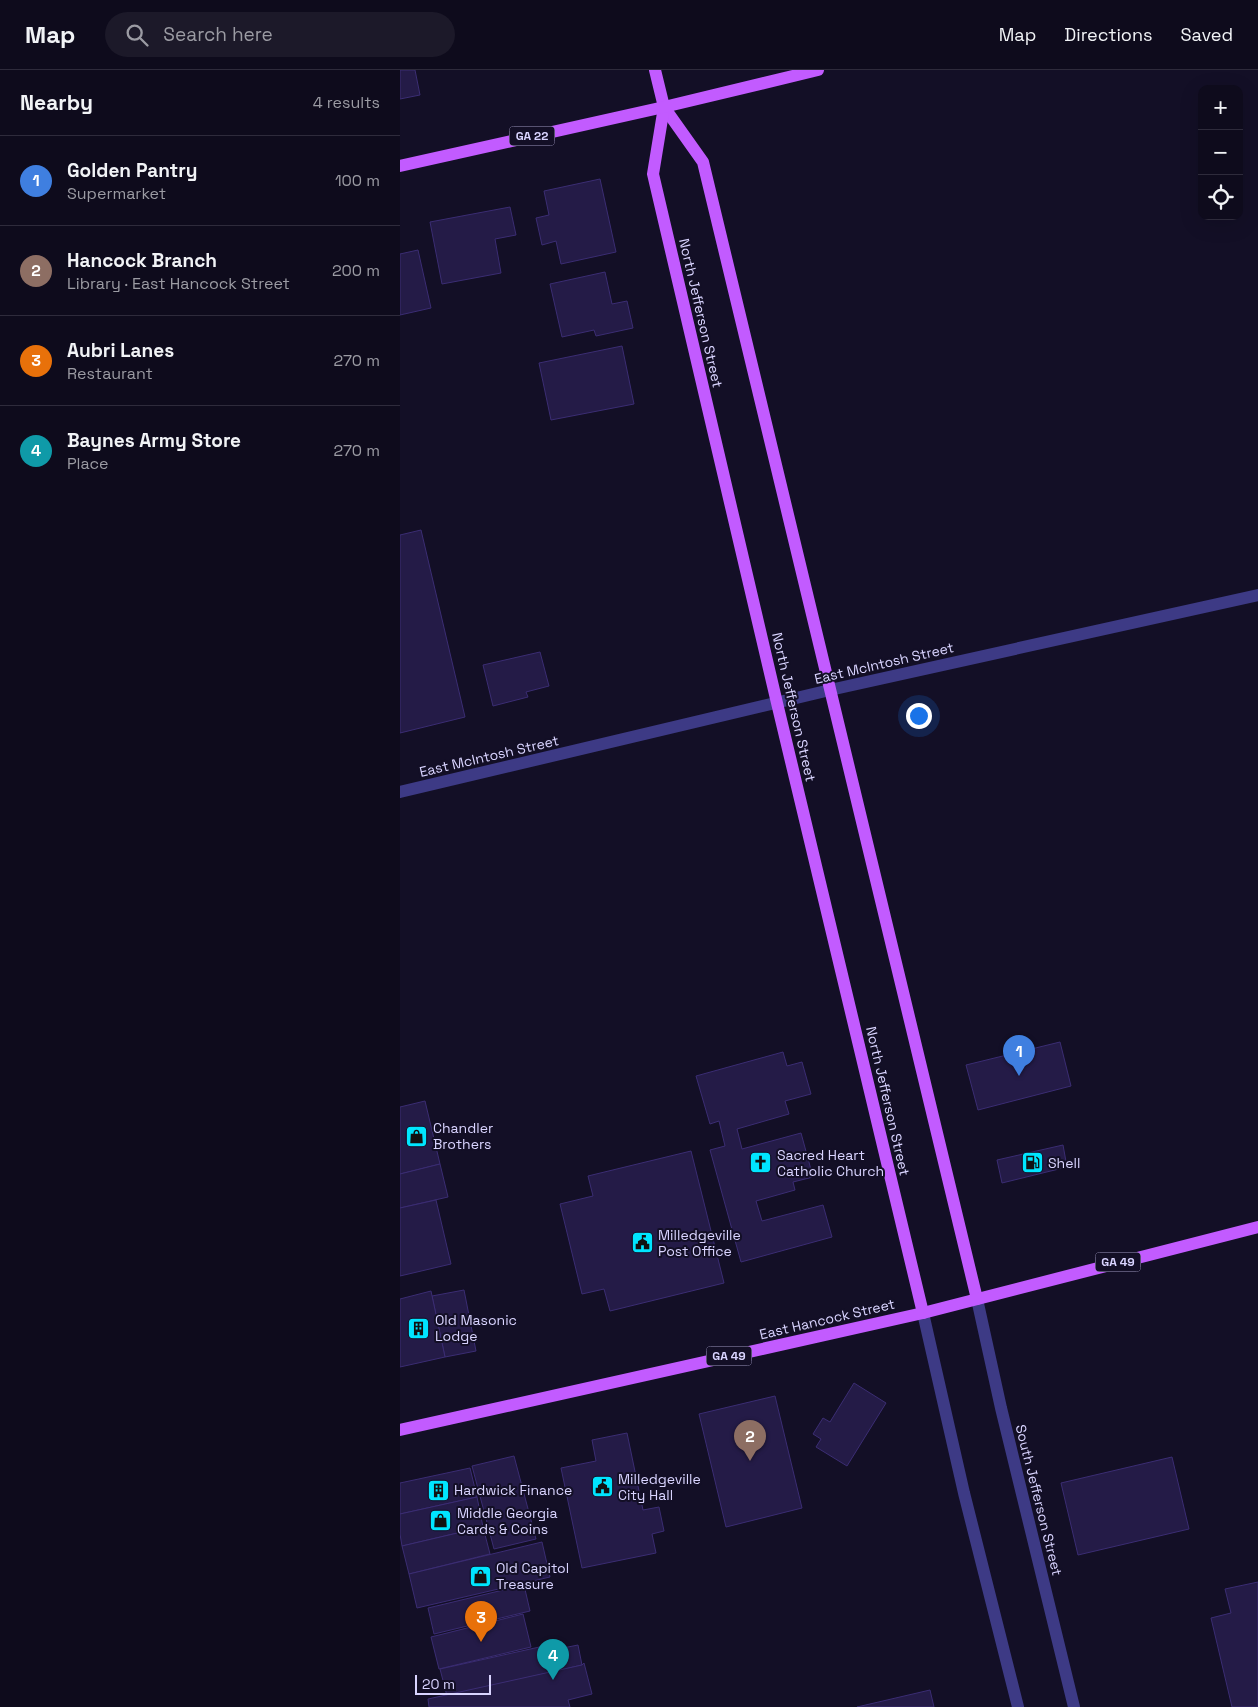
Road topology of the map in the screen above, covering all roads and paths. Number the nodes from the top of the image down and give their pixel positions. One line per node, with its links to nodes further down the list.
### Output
1 (655, 70): 3 (main road, North Jefferson Street)
2 (818, 70): 3 (main road, GA 22)
3 (664, 107): 4 (main road, GA 22); 6 (main road, North Jefferson Street); 7 (main road, North Jefferson Street)
4 (400, 166)
5 (1258, 595): 6 (street, East McIntosh Street)
6 (830, 690): 7 (street, East McIntosh Street); 10 (main road, North Jefferson Street)
7 (777, 703): 8 (street, East McIntosh Street); 11 (main road, North Jefferson Street)
8 (400, 792)
9 (1258, 1227): 10 (main road, East Hancock Street / GA 49)
10 (977, 1299): 11 (main road, East Hancock Street / GA 49); 14 (street, South Jefferson Street)
11 (923, 1312): 12 (main road, East Hancock Street / GA 49); 13 (street)
12 (400, 1430)
13 (1018, 1707)
14 (1074, 1707)

